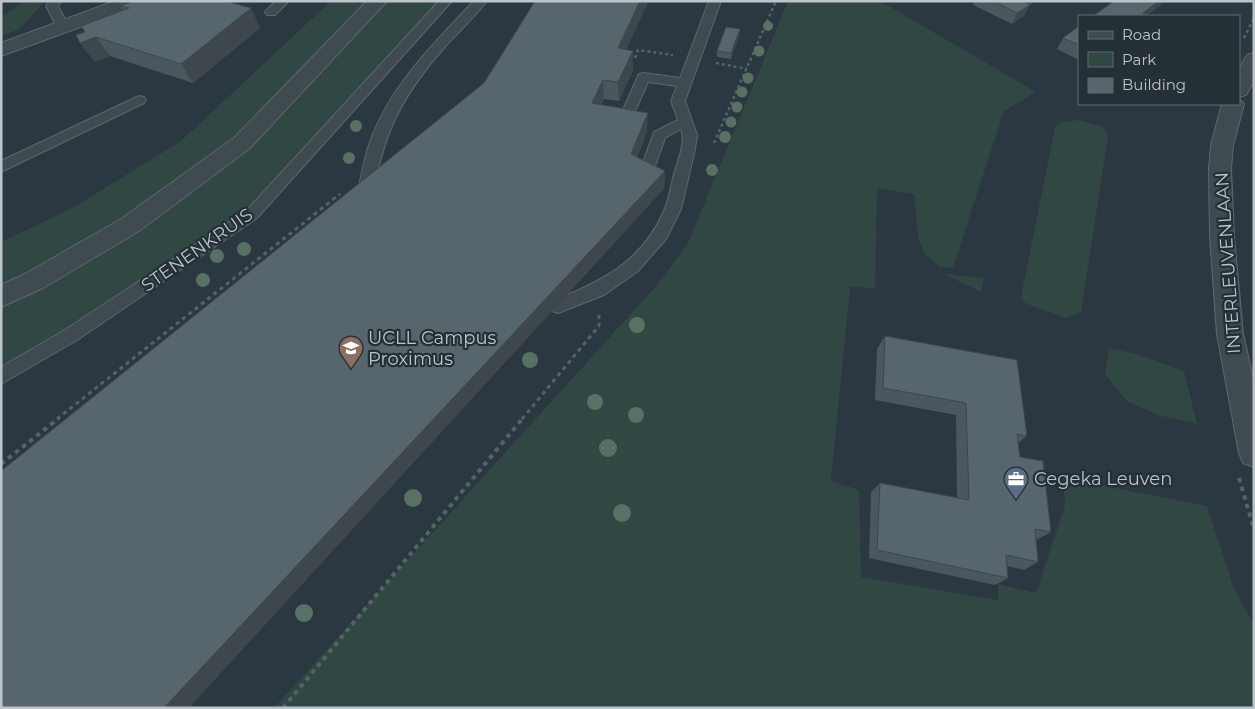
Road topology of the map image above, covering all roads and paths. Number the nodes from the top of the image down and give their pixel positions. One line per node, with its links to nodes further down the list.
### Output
1 (56, 1): 10 (lane)
2 (283, 1): 8 (lane)
3 (378, 1): 25 (street)
4 (446, 1): 27 (lane, STENENKRUIS)
5 (481, 1): 21 (lane)
6 (715, 1): 14 (lane)
7 (131, 2): 10 (street)
8 (271, 12)
9 (1254, 18): 11 (path)
10 (63, 27): 12 (street)
11 (1242, 41)
12 (1, 50)
13 (1254, 58): 15 (street)
14 (684, 83): 18 (lane); 19 (lane)
15 (1240, 88)
16 (139, 100): 20 (lane)
17 (1232, 105): 28 (street, INTERLEUVENLAAN)
18 (599, 110)
19 (686, 121): 22 (lane); 24 (lane)
20 (1, 167)
21 (366, 173): 23 (lane); 29 (path)
22 (644, 179)
23 (364, 202)
24 (598, 290): 26 (lane); 30 (path)
25 (1, 297)
26 (558, 306)
27 (1, 376)
28 (1254, 452)
29 (1, 464)
30 (283, 708)

